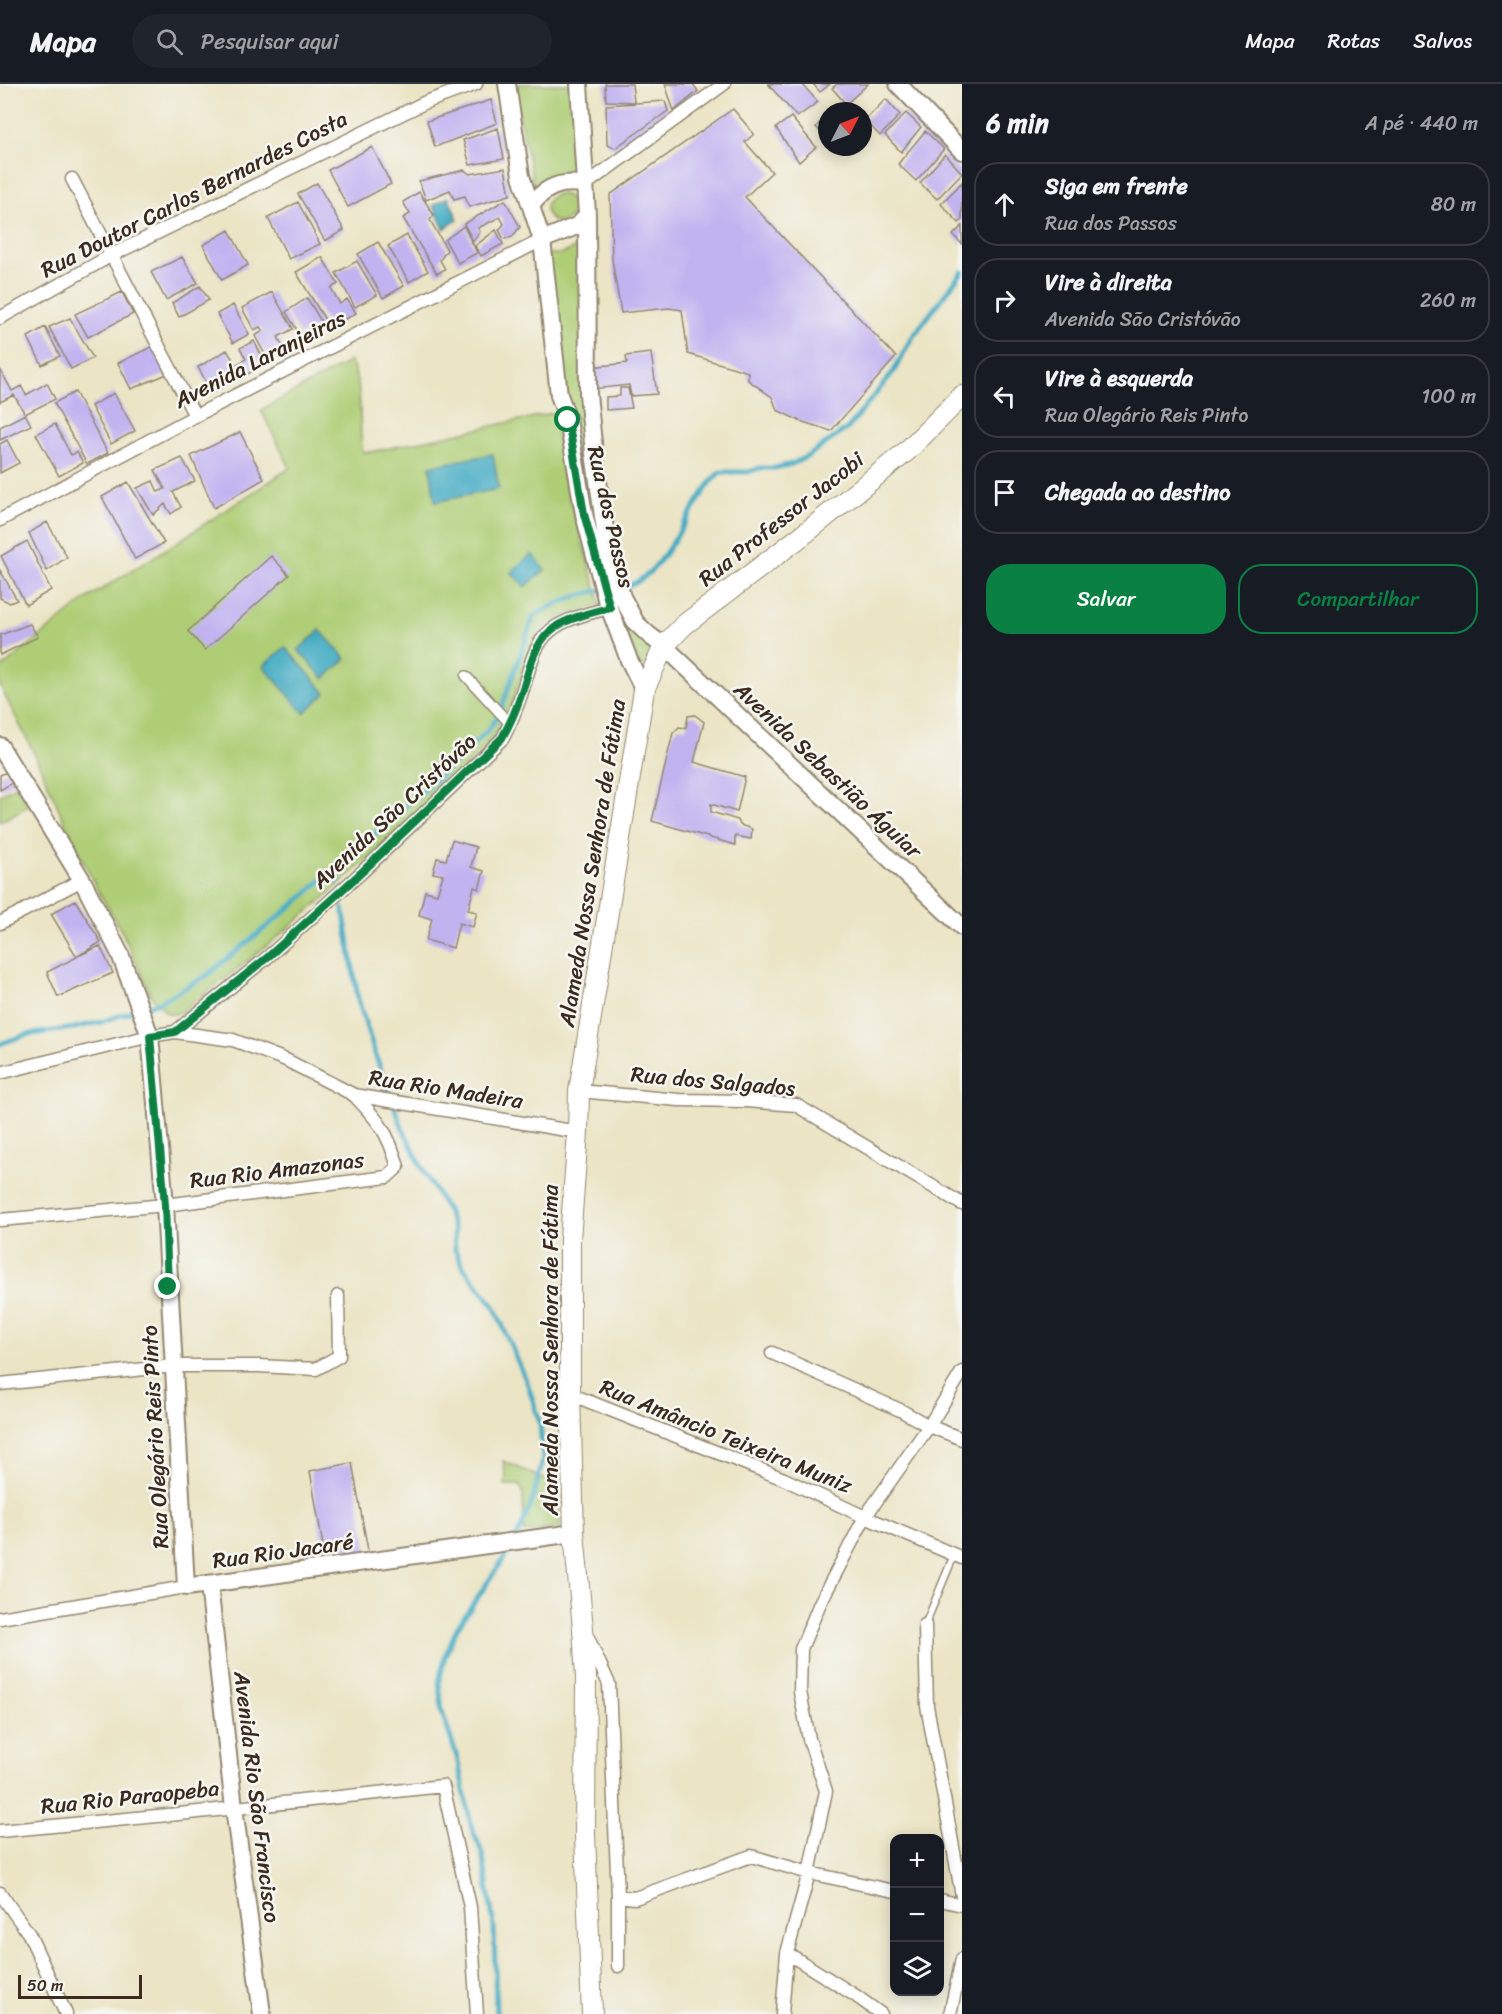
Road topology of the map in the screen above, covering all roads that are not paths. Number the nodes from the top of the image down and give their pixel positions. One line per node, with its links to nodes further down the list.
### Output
1 (476, 84): 12 (street, Rua Doutor Carlos Bernardes Costa)
2 (507, 84): 9 (street)
3 (579, 84): 8 (street)
4 (724, 84): 8 (street)
5 (898, 84): 6 (street)
6 (962, 151)
7 (72, 179): 12 (street)
8 (585, 185): 9 (street); 10 (street)
9 (531, 206): 11 (street)
10 (587, 215): 11 (street); 17 (street, Rua dos Passos)
11 (542, 240): 15 (street, Avenida Laranjeiras); 17 (street, Rua dos Passos)
12 (112, 255): 13 (street, Rua Doutor Carlos Bernardes Costa); 15 (street)
13 (0, 318)
14 (962, 396): 18 (main road, Rua Professor Jacobi)
15 (195, 416): 16 (street, Avenida Laranjeiras)
16 (0, 520)
17 (612, 594): 18 (street, Rua dos Passos); 20 (street, Rua dos Passos); 21 (street, Avenida São Cristóvão)
18 (664, 646): 20 (main road, Rua Professor Jacobi); 25 (street, Avenida Sebastião Águiar)
19 (466, 676): 21 (street)
20 (644, 690): 29 (main road, Alameda Nossa Senhora de Fátima)
21 (510, 724): 26 (street, Avenida São Cristóvão)
22 (0, 746): 23 (street, Rua Olegário Reis Pinto)
23 (82, 880): 24 (street); 27 (street, Rua Olegário Reis Pinto)
24 (0, 923)
25 (962, 927)
26 (175, 1032): 27 (street, Rua Rio Madeira); 30 (street, Rua Rio Madeira)
27 (150, 1036): 28 (street, Rua Rio Madeira); 33 (street, Rua Olegário Reis Pinto)
28 (0, 1073)
29 (579, 1091): 31 (main road, Alameda Nossa Senhora de Fátima); 32 (street, Rua dos Salgados)
30 (354, 1095): 31 (street, Rua Rio Madeira); 33 (street, Rua Rio Amazonas)
31 (578, 1132): 40 (main road, Alameda Nossa Senhora de Fátima)
32 (962, 1204)
33 (165, 1205): 34 (street, Rua Rio Amazonas); 37 (street, Rua Olegário Reis Pinto)
34 (0, 1220)
35 (338, 1296): 37 (street)
36 (772, 1353): 41 (street)
37 (174, 1366): 39 (street); 47 (street, Rua Olegário Reis Pinto)
38 (962, 1372): 41 (street)
39 (0, 1384)
40 (570, 1394): 43 (street, Rua Amâncio Teixeira Muniz); 44 (main road, Alameda Nossa Senhora de Fátima)
41 (929, 1426): 42 (street); 43 (street)
42 (962, 1439)
43 (865, 1517): 45 (street, Rua Amâncio Teixeira Muniz); 53 (street)
44 (574, 1533): 46 (street, Rua Rio Jacaré); 50 (main road, Alameda Nossa Senhora de Fátima)
45 (958, 1557): 49 (lane)
46 (209, 1585): 47 (street, Rua Rio Jacaré); 51 (street, Avenida Rio São Francisco)
47 (186, 1587): 48 (street, Rua Rio Jacaré)
48 (0, 1618)
49 (925, 1625): 57 (street)
50 (583, 1629): 56 (street); 66 (main road, Alameda Nossa Senhora de Fátima)
51 (234, 1808): 52 (street, Rua Rio Paraopeba); 64 (street, Avenida Rio São Francisco); 65 (street, Rua Rio Paraopeba)
52 (0, 1831)
53 (809, 1873): 54 (street); 56 (street); 60 (street)
54 (890, 1890)
55 (0, 1893): 63 (street)
56 (618, 1896): 62 (street)
57 (962, 1896)
58 (944, 1901): 59 (street)
59 (962, 1905)
60 (787, 1953): 67 (street); 68 (street)
61 (962, 1959): 69 (street)
62 (618, 1966)
63 (66, 2014)
64 (262, 2014)
65 (477, 2014)
66 (592, 2014)
67 (782, 2014)
68 (881, 2014)
69 (950, 2014)

